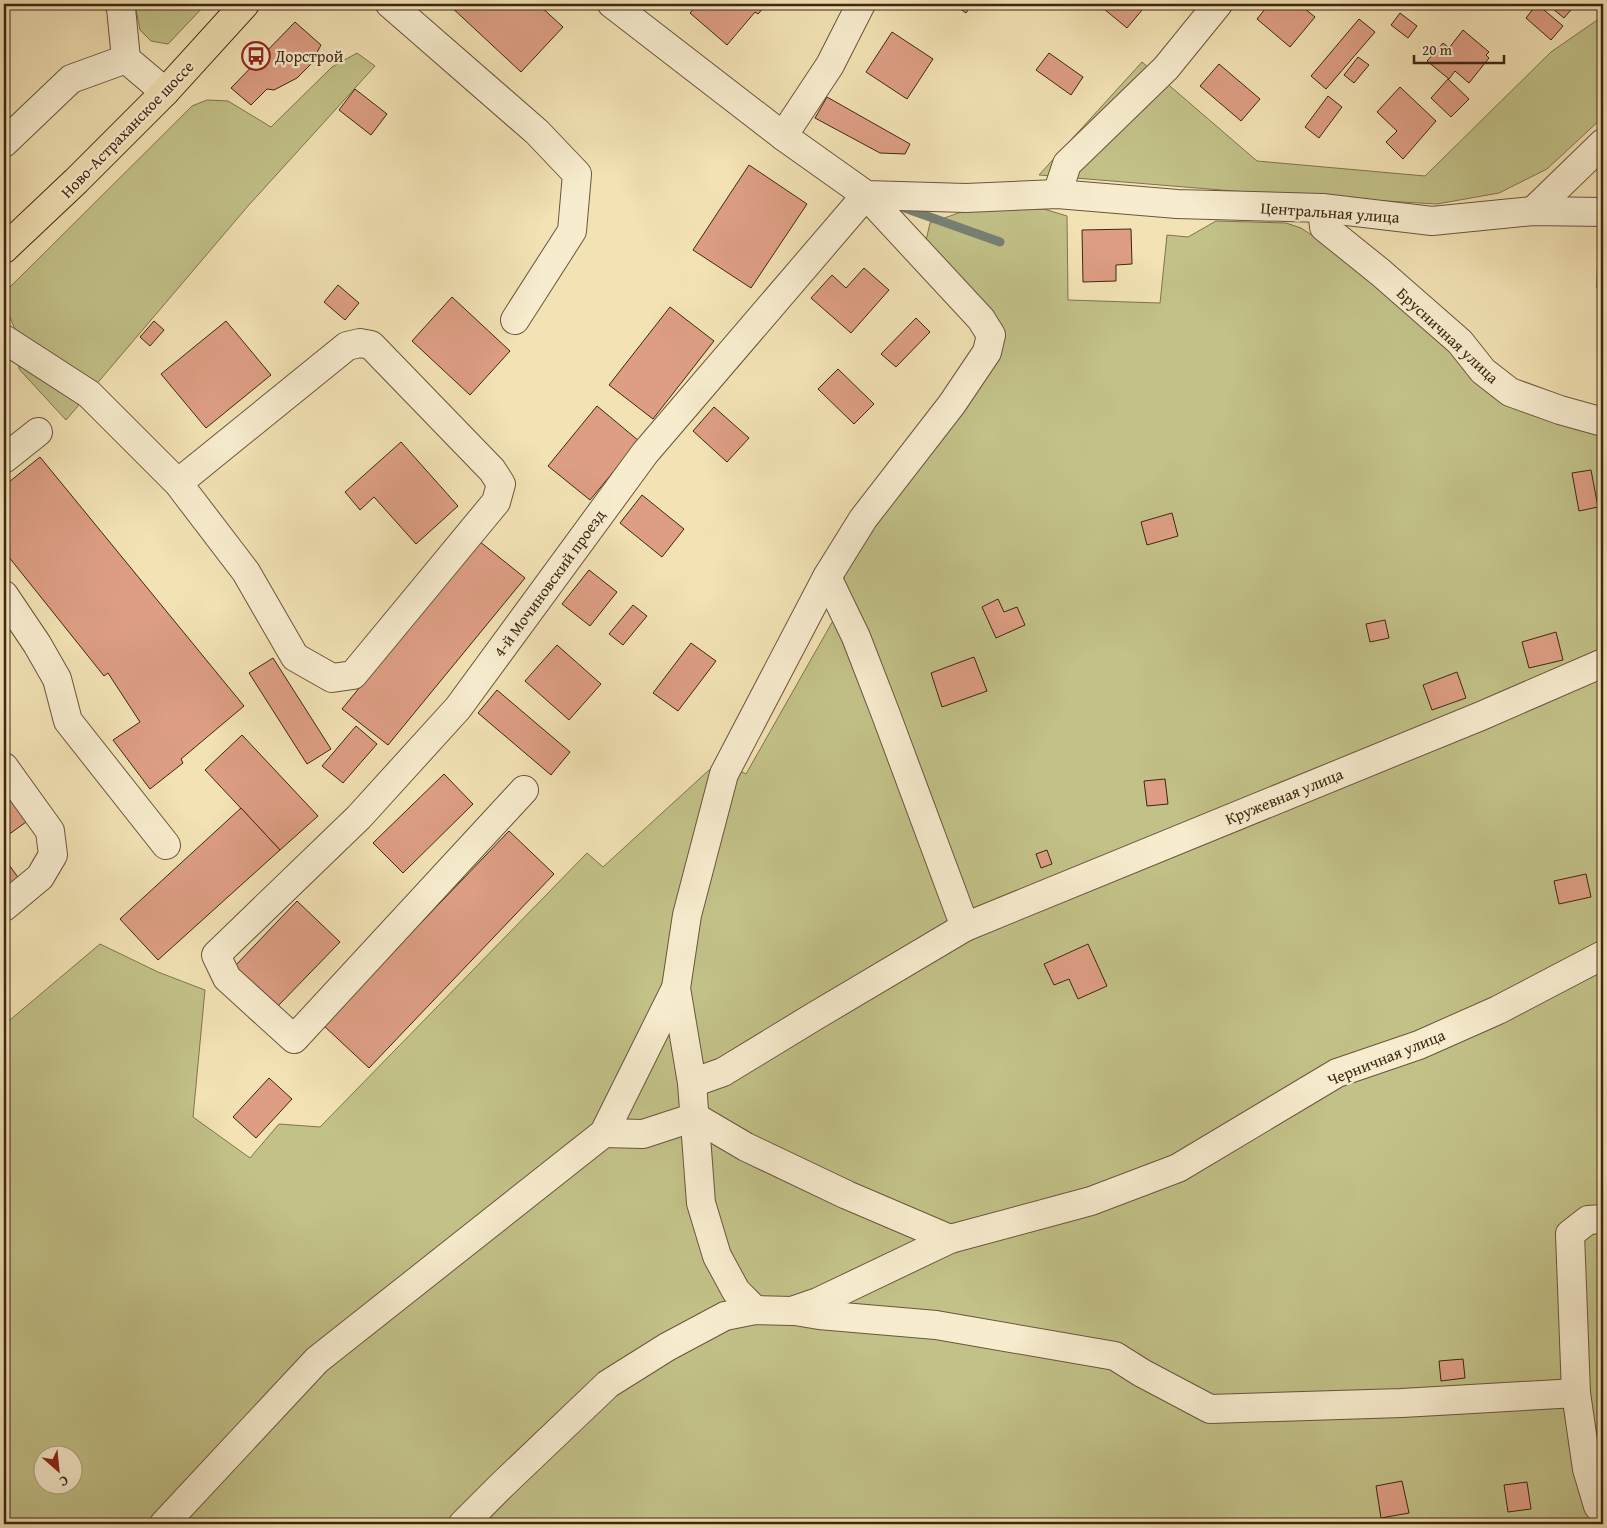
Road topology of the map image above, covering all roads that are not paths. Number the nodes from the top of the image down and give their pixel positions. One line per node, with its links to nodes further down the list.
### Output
1 (119, 4): 7 (street)
2 (245, 4): 8 (main road, Ново-Астраханское шоссе)
3 (390, 4): 18 (street)
4 (612, 4): 9 (street)
5 (861, 4): 9 (street)
6 (1218, 4): 12 (street)
7 (126, 60): 8 (street); 10 (street)
8 (165, 92): 17 (main road, Ново-Астраханское шоссе)
9 (783, 136): 13 (street)
10 (4, 143)
11 (1603, 143): 15 (street)
12 (1057, 194): 13 (street, Центральная улица); 14 (street, Центральная улица)
13 (866, 195): 24 (street); 28 (street, 4-й Мочиновский проезд)
14 (1322, 208): 15 (street, Центральная улица); 20 (street, Брусничная улица)
15 (1533, 211): 16 (street, Центральная улица)
16 (1603, 212)
17 (4, 249)
18 (515, 320)
19 (4, 338): 23 (street)
20 (1603, 422)
21 (38, 432): 22 (street)
22 (4, 459)
23 (178, 483): 23 (street)
24 (827, 577): 31 (street); 33 (street)
25 (4, 595): 29 (street)
26 (1603, 663): 31 (street, Кружевная улица)
27 (4, 768): 30 (street)
28 (524, 790)
29 (166, 845)
30 (4, 907)
31 (965, 927): 34 (street, Кружевная улица)
32 (1603, 955): 38 (street, Черничная улица)
33 (676, 988): 34 (street); 36 (street)
34 (692, 1084): 35 (street)
35 (695, 1117): 36 (street); 38 (street); 39 (street)
36 (604, 1132): 43 (street)
37 (1603, 1219): 41 (street)
38 (950, 1239): 40 (street, Черничная улица)
39 (755, 1310): 40 (street); 44 (street)
40 (792, 1311): 41 (street)
41 (1576, 1393): 42 (street)
42 (1600, 1514)
43 (164, 1524)
44 (463, 1524)

